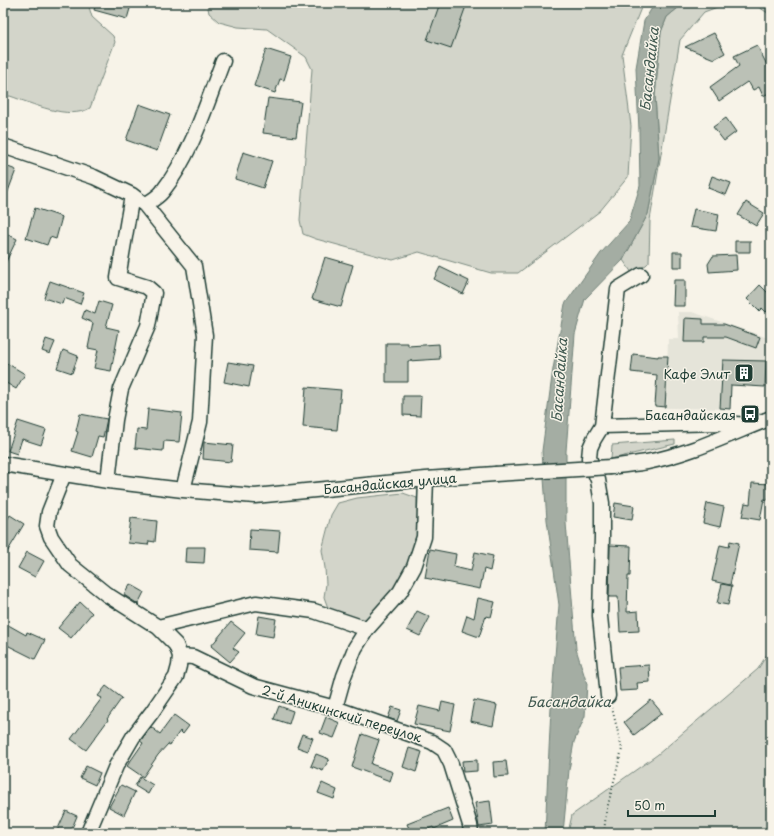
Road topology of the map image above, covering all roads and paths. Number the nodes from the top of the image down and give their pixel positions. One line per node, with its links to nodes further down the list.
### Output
1 (223, 61): 4 (street)
2 (3, 146): 3 (street)
3 (132, 195): 4 (street); 12 (street)
4 (145, 205): 13 (street)
5 (641, 275): 8 (street)
6 (771, 418): 7 (street, Басандайская улица)
7 (753, 425): 8 (street); 11 (street, Басандайская улица, bridge)
8 (602, 426): 17 (street)
9 (3, 464): 10 (street, Басандайская улица)
10 (64, 474): 12 (street, Басандайская улица); 14 (street)
11 (426, 479): 13 (street, Басандайская улица); 15 (street)
12 (108, 481): 13 (street, Басандайская улица)
13 (183, 490)
14 (158, 627): 15 (street); 16 (street)
15 (368, 629): 18 (street)
16 (180, 656): 18 (street, 2-й Аникинский переулок); 19 (street)
17 (608, 696): 21 (path)
18 (335, 708): 20 (street, 2-й Аникинский переулок)
19 (88, 833)
20 (471, 833)
21 (604, 833)

